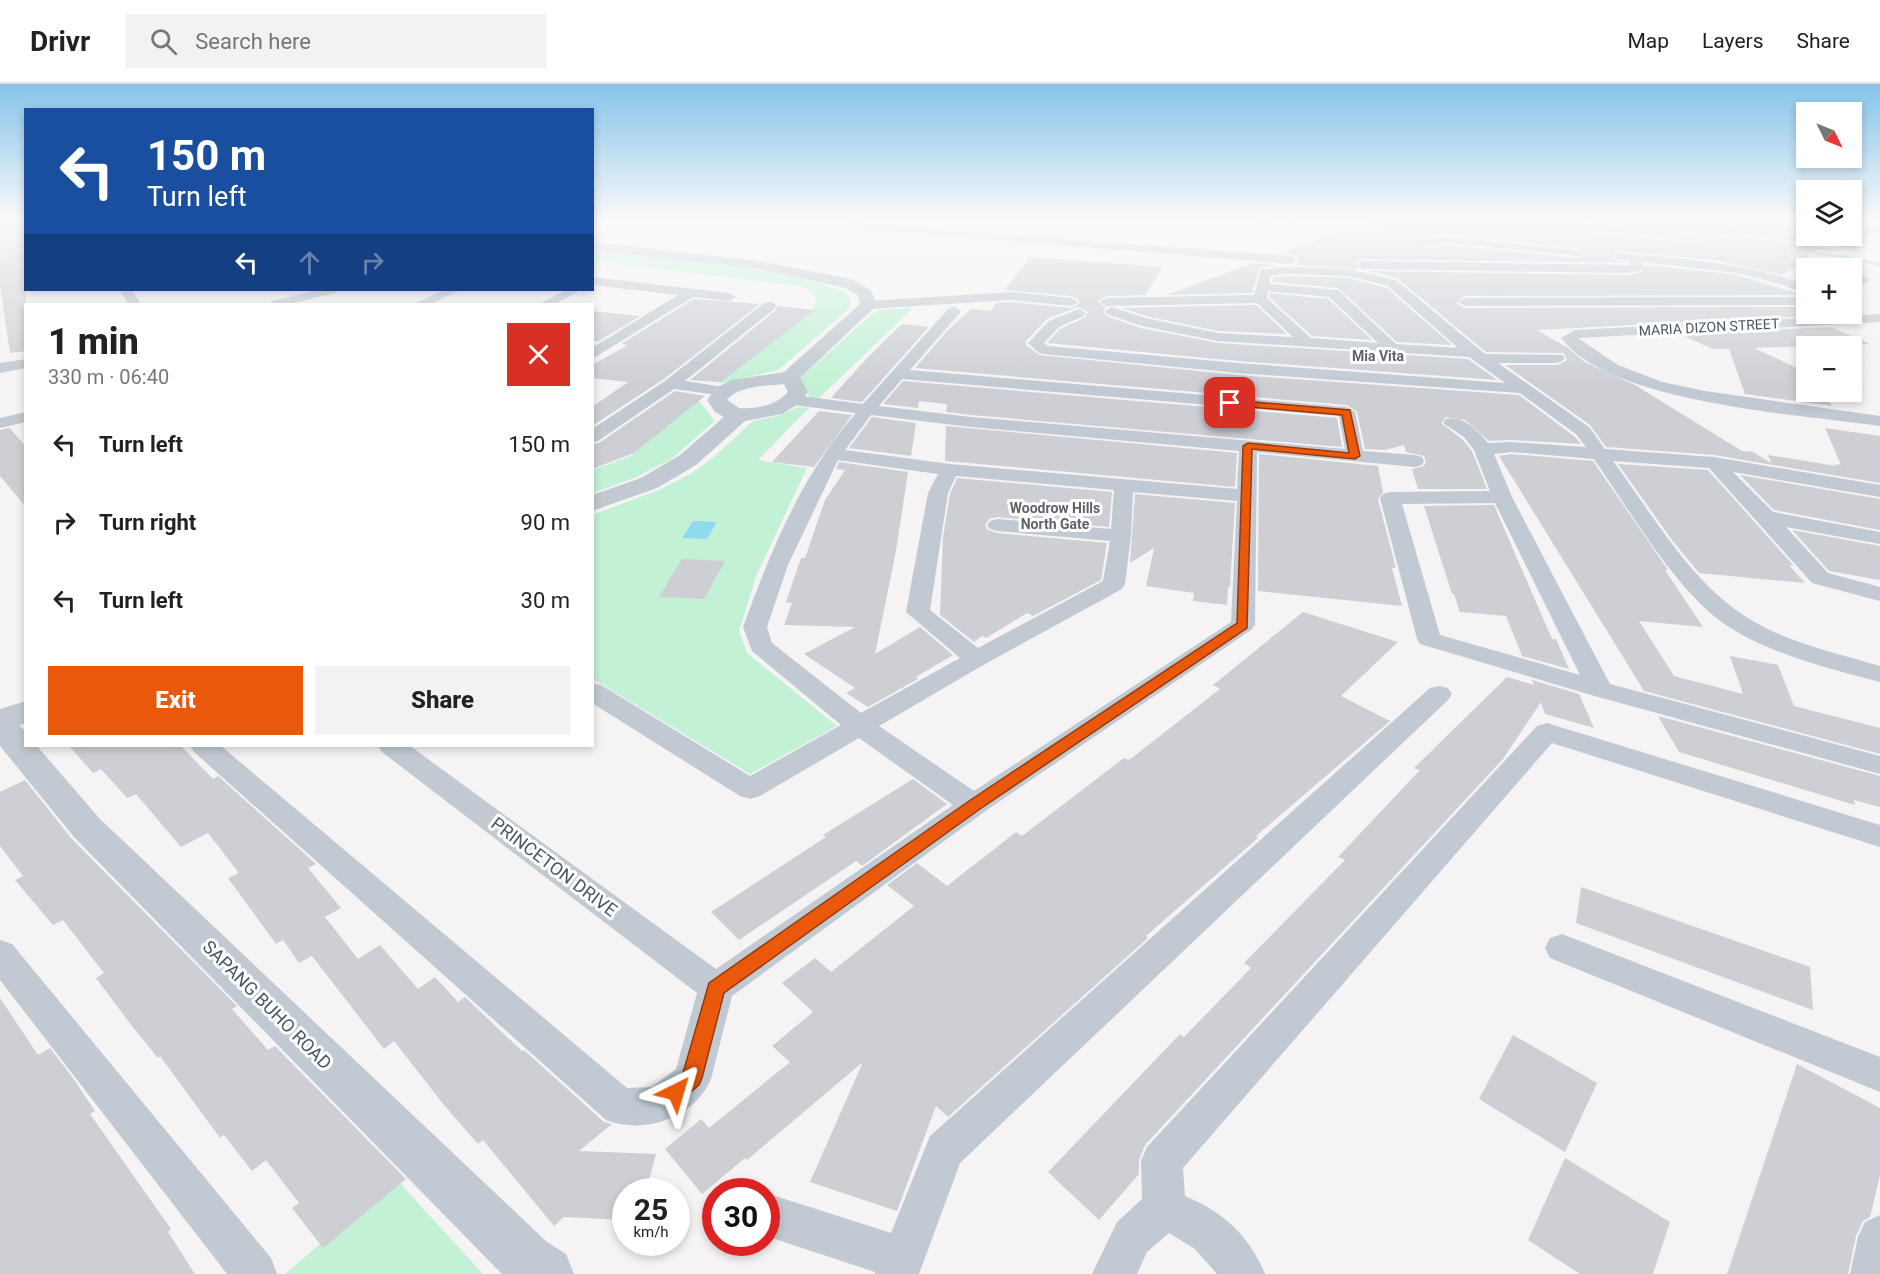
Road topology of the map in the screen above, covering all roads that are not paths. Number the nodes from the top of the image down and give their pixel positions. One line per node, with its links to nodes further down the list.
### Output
1 (808, 274): 23 (street)
2 (1265, 274): 14 (street)
3 (1321, 274): 36 (street)
4 (1469, 274): 16 (street)
5 (1750, 274): 6 (street)
6 (1786, 280): 7 (street); 9 (street)
7 (1796, 280)
8 (594, 281): 13 (street)
9 (1796, 285)
10 (320, 291): 19 (street)
11 (452, 291): 20 (street)
12 (573, 291): 21 (street)
13 (690, 293): 15 (street); 35 (street)
14 (1261, 293): 22 (street); 32 (street); 34 (street)
15 (729, 297)
16 (1504, 301): 17 (street); 18 (street)
17 (1796, 301)
18 (1465, 302)
19 (280, 303)
20 (423, 303)
21 (548, 303)
22 (1092, 304): 23 (street); 30 (street); 33 (street)
23 (869, 305): 41 (street)
24 (769, 306): 42 (street)
25 (954, 311): 40 (street)
26 (1862, 316): 27 (street, MARIA DIZON STREET)
27 (1880, 318)
28 (1862, 319): 31 (street)
29 (1796, 320): 49 (street, MARIA DIZON STREET)
30 (1142, 322): 32 (street); 33 (street)
31 (1880, 327)
32 (1307, 343): 34 (street)
33 (1127, 347): 44 (street)
34 (1392, 348): 36 (street)
35 (594, 354)
36 (1477, 356): 37 (street); 44 (street)
37 (1557, 358)
38 (24, 363): 39 (street)
39 (0, 368)
40 (898, 374): 46 (street); 57 (street)
41 (790, 376): 43 (street); 45 (street)
42 (671, 384): 43 (street); 52 (street)
43 (716, 389): 47 (street)
44 (1524, 390): 56 (street)
45 (794, 400): 46 (street); 47 (street)
46 (867, 409): 53 (street); 55 (street)
47 (739, 415): 65 (street)
48 (24, 417): 50 (street)
49 (1880, 421)
50 (0, 423)
51 (1452, 423): 54 (street)
52 (594, 436)
53 (1248, 446): 57 (street); 63 (street)
54 (1483, 449): 56 (street); 64 (street)
55 (833, 454): 60 (street); 78 (street)
56 (1601, 454): 59 (street); 72 (street)
57 (1355, 456): 58 (street)
58 (1415, 461)
59 (1714, 463): 62 (street); 66 (street)
60 (950, 470): 61 (street); 71 (street)
61 (1124, 484): 63 (street); 68 (street)
62 (1880, 491)
63 (1248, 496): 82 (street)
64 (1502, 497): 73 (street); 73 (street)
65 (594, 503)
66 (1766, 517): 69 (street); 70 (street)
67 (997, 525): 68 (street)
68 (1121, 536): 71 (street)
69 (1880, 538)
70 (1880, 594)
71 (976, 659): 78 (street)
72 (1880, 674)
73 (1600, 689): 81 (street)
74 (594, 692): 78 (street)
75 (1439, 694): 91 (street)
76 (24, 712): 77 (street)
77 (0, 722): 93 (street, SAPANG BUHO ROAD)
78 (861, 727): 82 (street)
79 (205, 747): 86 (street)
80 (393, 747): 86 (street, PRINCETON DRIVE)
81 (1880, 765)
82 (974, 805): 86 (street)
83 (1880, 836): 88 (street)
84 (1562, 948): 87 (street)
85 (0, 954): 92 (street)
86 (716, 988)
87 (1880, 1075)
88 (1164, 1209): 94 (street); 95 (street)
89 (780, 1220): 91 (street)
90 (1880, 1237): 96 (street)
91 (899, 1267)
92 (255, 1274)
93 (546, 1274)
94 (1114, 1274)
95 (1243, 1274)
96 (1872, 1274)

